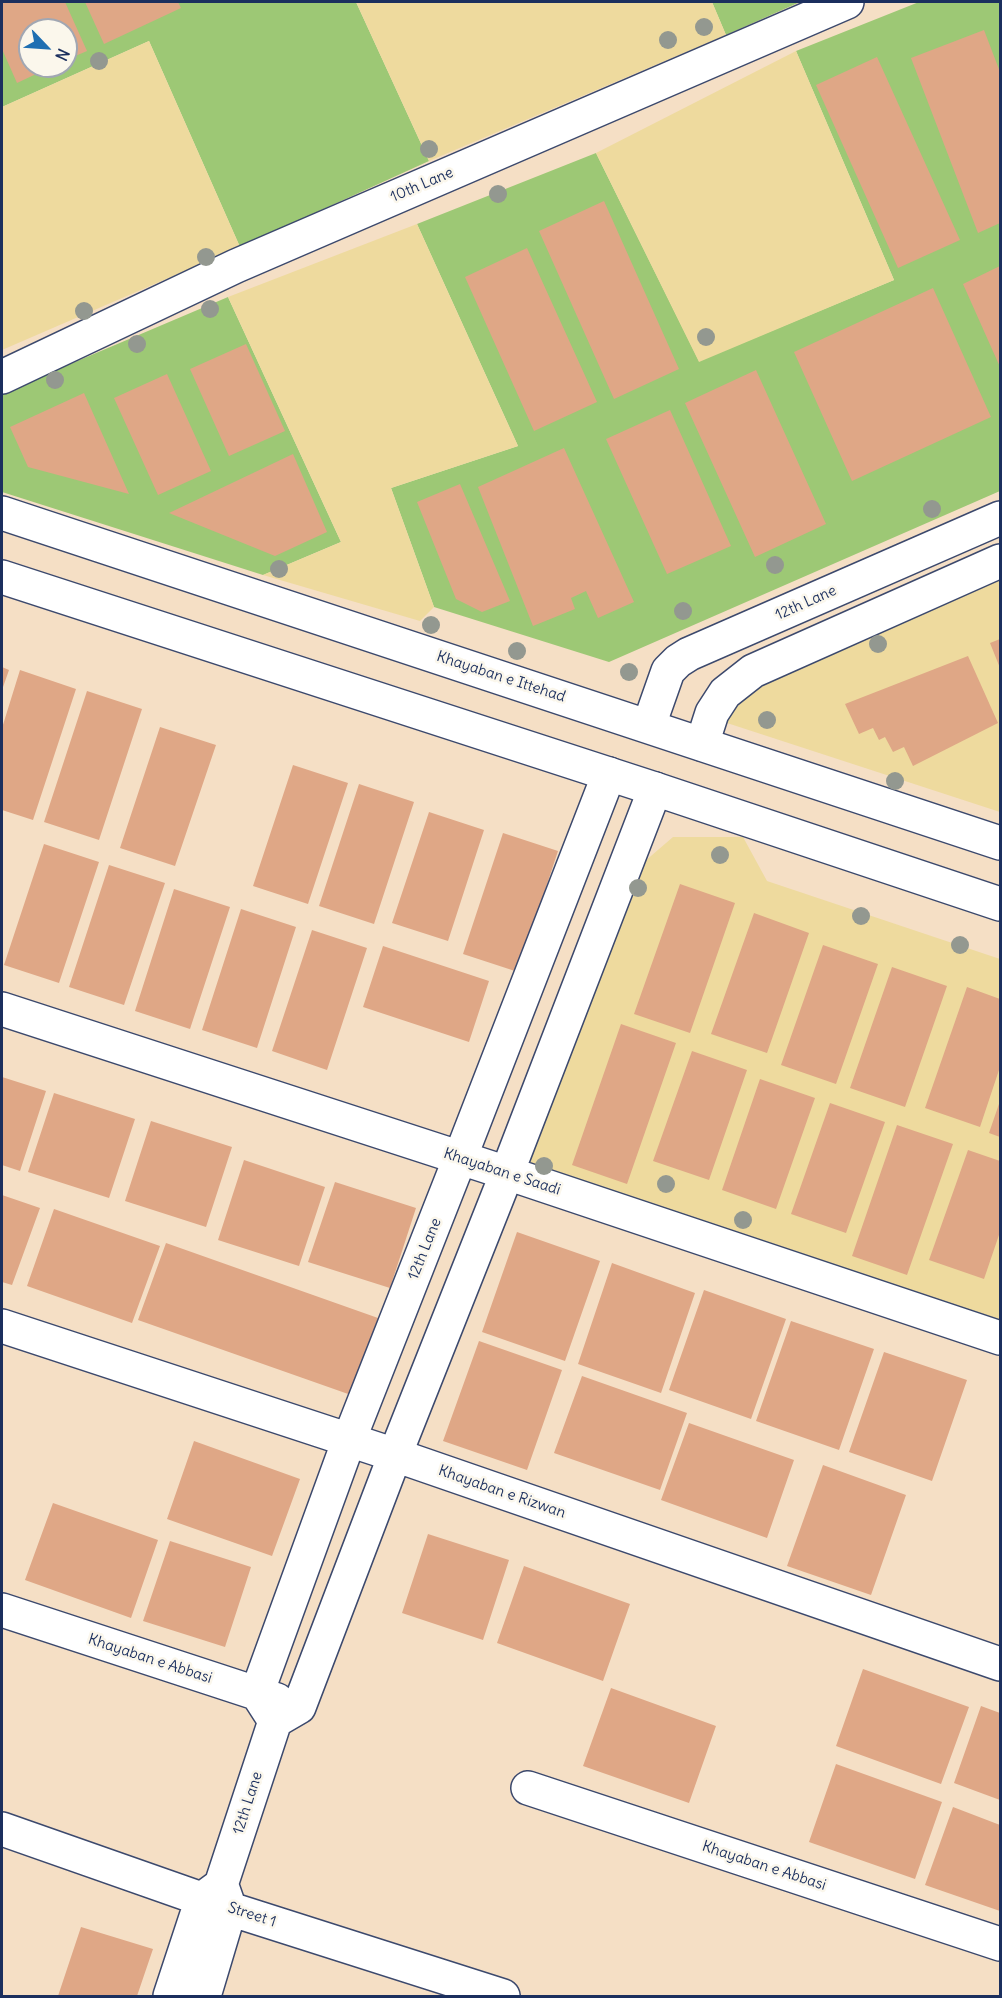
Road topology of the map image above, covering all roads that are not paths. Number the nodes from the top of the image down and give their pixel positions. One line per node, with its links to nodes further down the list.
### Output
1 (847, 2): 2 (street, 10th Lane)
2 (2, 377)
3 (2, 513): 7 (street, Khayaban e Ittehad)
4 (1000, 518): 7 (street, 12th Lane)
5 (1000, 561): 8 (street)
6 (2, 577): 9 (street)
7 (649, 725): 8 (street, Khayaban e Ittehad)
8 (702, 744): 11 (street, Khayaban e Ittehad)
9 (609, 774): 10 (street); 14 (street, 12th Lane)
10 (655, 789): 12 (street); 15 (street, 12th Lane)
11 (1000, 843)
12 (1000, 904)
13 (2, 1009): 14 (street, Khayaban e Saadi)
14 (460, 1158): 15 (street, Khayaban e Saadi); 18 (street, 12th Lane)
15 (507, 1173): 17 (street, Khayaban e Saadi); 19 (street, 12th Lane)
16 (2, 1326): 18 (street, Khayaban e Rizwan)
17 (1000, 1338)
18 (349, 1440): 19 (street, Khayaban e Rizwan); 22 (street, 12th Lane)
19 (395, 1455): 21 (street, Khayaban e Rizwan); 23 (street, 12th Lane)
20 (2, 1610): 22 (street, Khayaban e Abbasi)
21 (1000, 1664)
22 (257, 1694): 23 (street)
23 (282, 1719): 26 (street, 12th Lane)
24 (528, 1788): 27 (street, Khayaban e Abbasi)
25 (2, 1830): 26 (street, Street 1)
26 (219, 1892): 28 (street, 12th Lane); 29 (street, 12th Lane); 30 (street, Street 1)
27 (1000, 1944)
28 (170, 1996)
29 (204, 1996)
30 (503, 1996)

